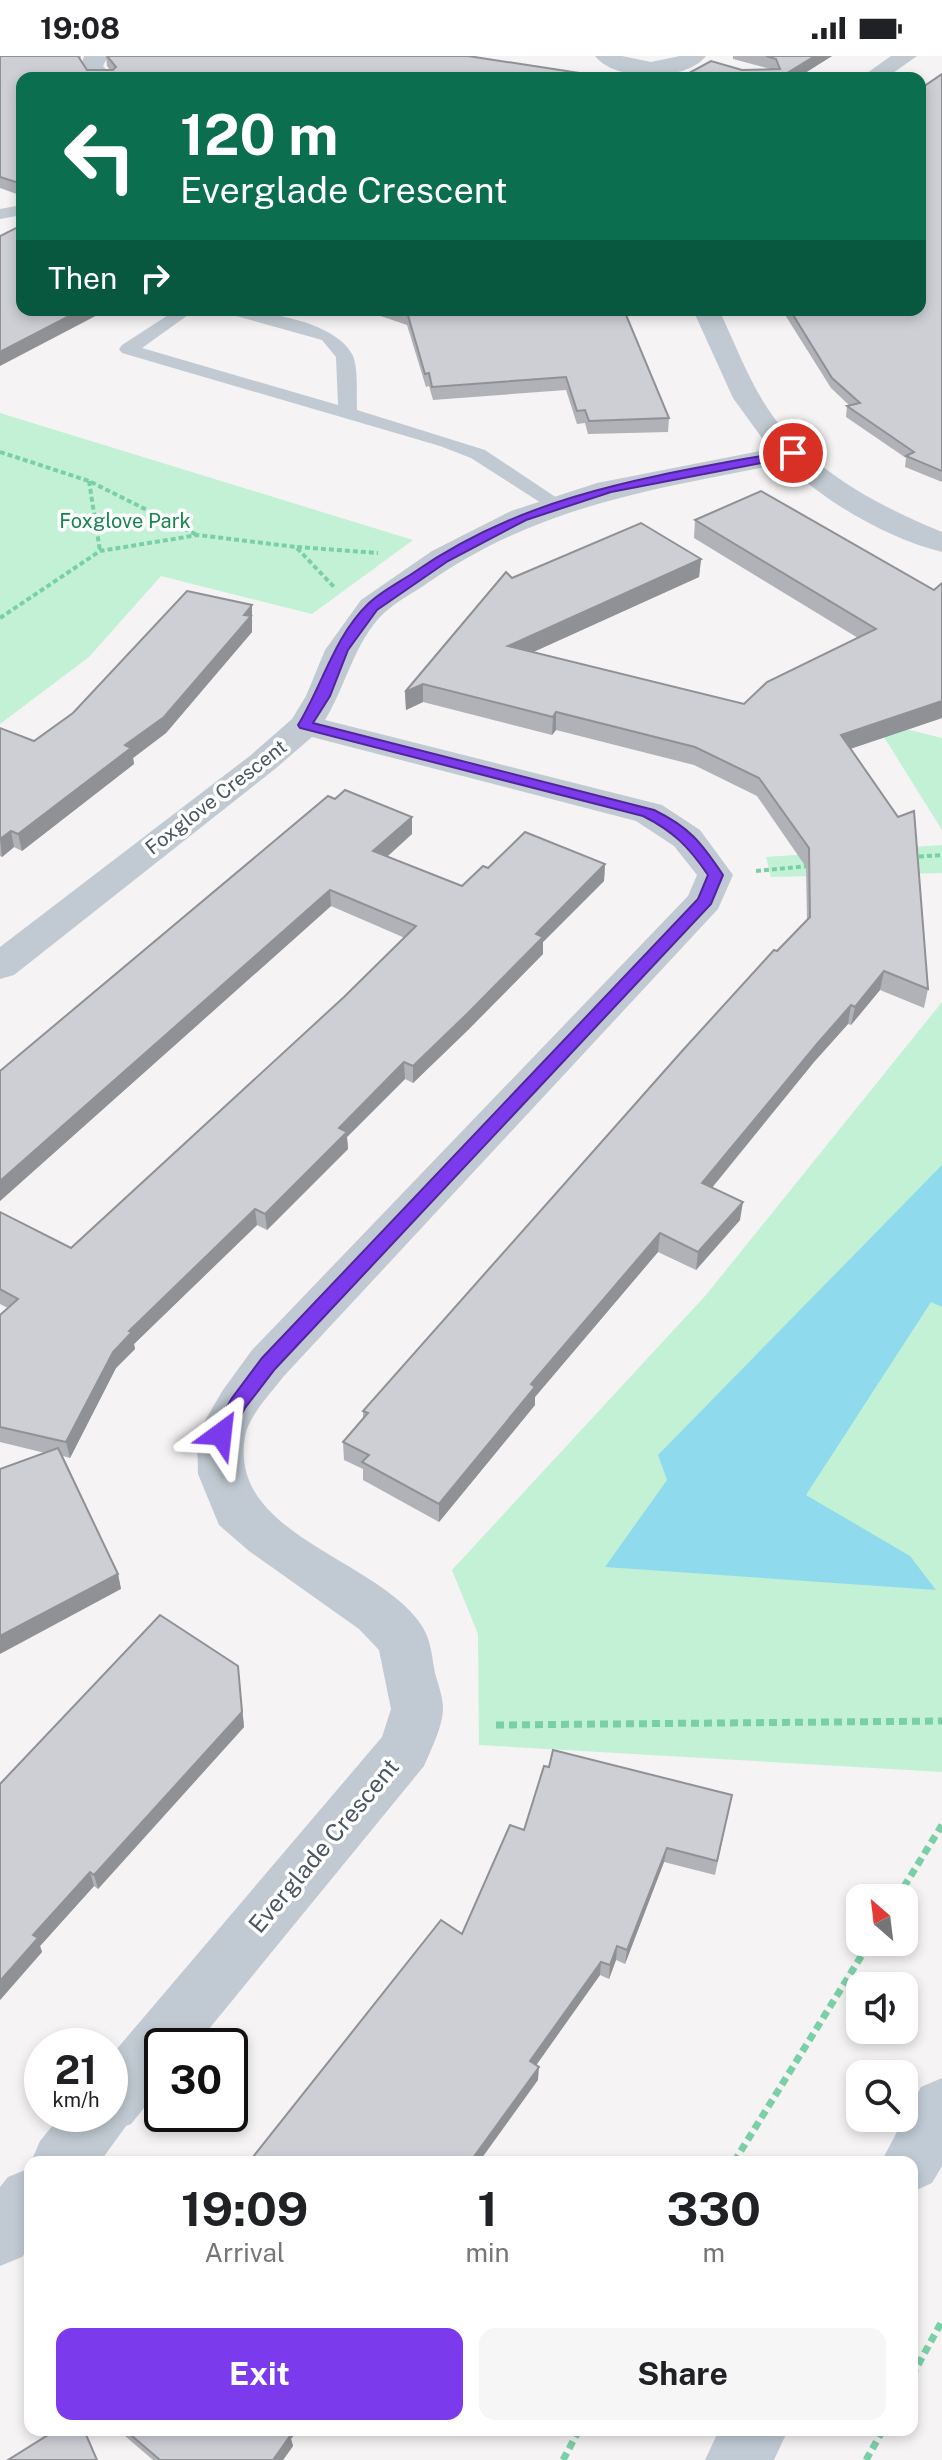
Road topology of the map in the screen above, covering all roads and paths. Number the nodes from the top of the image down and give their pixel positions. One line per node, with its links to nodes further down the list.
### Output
1 (606, 56): 3 (street)
2 (906, 56): 5 (street)
3 (694, 57): 4 (street)
4 (723, 66)
5 (881, 72)
6 (178, 316): 9 (lane)
7 (256, 316): 9 (lane)
8 (709, 316): 11 (street)
9 (348, 414): 13 (lane)
10 (0, 452): 12 (path)
11 (793, 453): 13 (street, Foxglove Crescent); 15 (street)
12 (89, 481): 14 (path); 17 (path)
13 (556, 504): 18 (street, Foxglove Crescent)
14 (198, 535): 16 (path); 17 (path)
15 (942, 543)
16 (296, 547): 18 (path); 19 (path)
17 (100, 551): 20 (path)
18 (443, 558): 21 (street, Foxglove Crescent)
19 (337, 590)
20 (0, 618)
21 (305, 725): 25 (street); 26 (street, Foxglove Crescent)
22 (942, 855): 23 (path)
23 (897, 859)
24 (822, 865): 25 (path)
25 (715, 875): 32 (street, Everglade Crescent)
26 (4, 957)
27 (942, 1721): 28 (path)
28 (496, 1725)
29 (942, 1825): 30 (path)
30 (906, 1884)
31 (861, 1956): 36 (path)
32 (128, 2081)
33 (942, 2108): 37 (main road)
34 (86, 2132): 35 (street)
35 (66, 2156)
36 (738, 2156)
37 (914, 2156)
38 (24, 2206): 39 (street)
39 (0, 2235)
40 (942, 2321): 41 (path)
41 (918, 2365)
42 (576, 2436): 45 (path)
43 (752, 2436): 46 (main road)
44 (880, 2436): 47 (path)
45 (563, 2460)
46 (738, 2460)
47 (866, 2460)

